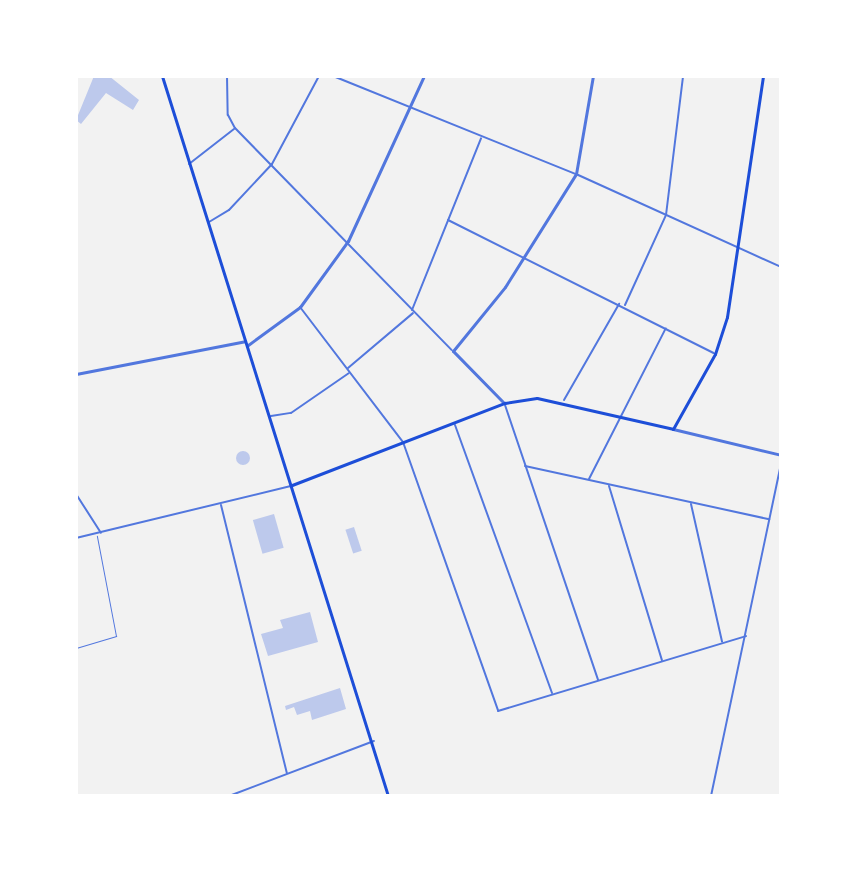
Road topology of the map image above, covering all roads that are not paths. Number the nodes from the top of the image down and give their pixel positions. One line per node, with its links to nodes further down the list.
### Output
1 (162, 76): 12 (main road)
2 (227, 76): 10 (street)
3 (319, 76): 13 (street)
4 (333, 76): 9 (street)
5 (424, 76): 9 (street)
6 (593, 76): 14 (street)
7 (683, 76): 15 (street)
8 (763, 76): 19 (main road)
9 (412, 108): 11 (street); 18 (street)
10 (235, 128): 12 (street); 13 (street)
11 (482, 137): 14 (street); 16 (street)
12 (189, 164): 17 (main road)
13 (272, 164): 17 (street); 18 (street)
14 (576, 174): 15 (street); 20 (street)
15 (666, 215): 19 (street); 23 (street)
16 (448, 220): 20 (street); 25 (street)
17 (208, 222): 27 (main road)
18 (348, 241): 24 (street); 25 (street)
19 (739, 248): 21 (street); 29 (main road)
20 (524, 257): 22 (street); 28 (street)
21 (781, 267)
22 (619, 303): 23 (street); 32 (street)
23 (624, 306): 26 (street)
24 (300, 307): 27 (street); 30 (street)
25 (413, 311): 28 (street); 30 (street)
26 (666, 328): 29 (street); 35 (street)
27 (247, 343): 31 (street); 34 (main road)
28 (453, 351): 33 (street)
29 (715, 354): 37 (main road)
30 (349, 371): 34 (street); 38 (street)
31 (76, 374)
32 (564, 400): 33 (main road); 35 (main road)
33 (505, 403): 36 (main road); 41 (street)
34 (271, 416): 44 (main road)
35 (621, 416): 37 (main road); 42 (street)
36 (454, 423): 38 (main road); 57 (street)
37 (673, 429): 39 (street)
38 (403, 442): 44 (main road); 57 (street)
39 (781, 455)
40 (781, 463): 48 (street)
41 (525, 466): 42 (street); 56 (street)
42 (588, 480): 43 (street)
43 (609, 484): 46 (street); 55 (street)
44 (292, 485): 47 (street); 58 (main road)
45 (76, 494): 49 (street)
46 (690, 502): 48 (street); 53 (street)
47 (221, 505): 49 (street); 59 (street)
48 (770, 520): 52 (street)
49 (101, 533): 50 (street)
50 (96, 534): 51 (street); 54 (lane)
51 (76, 538)
52 (746, 636): 53 (street); 62 (street)
53 (723, 643): 55 (street)
54 (76, 648)
55 (662, 661): 56 (street)
56 (598, 681): 57 (street)
57 (552, 695)
58 (374, 741): 59 (street); 61 (main road)
59 (287, 773): 60 (street)
60 (229, 796)
61 (388, 796)
62 (711, 796)

